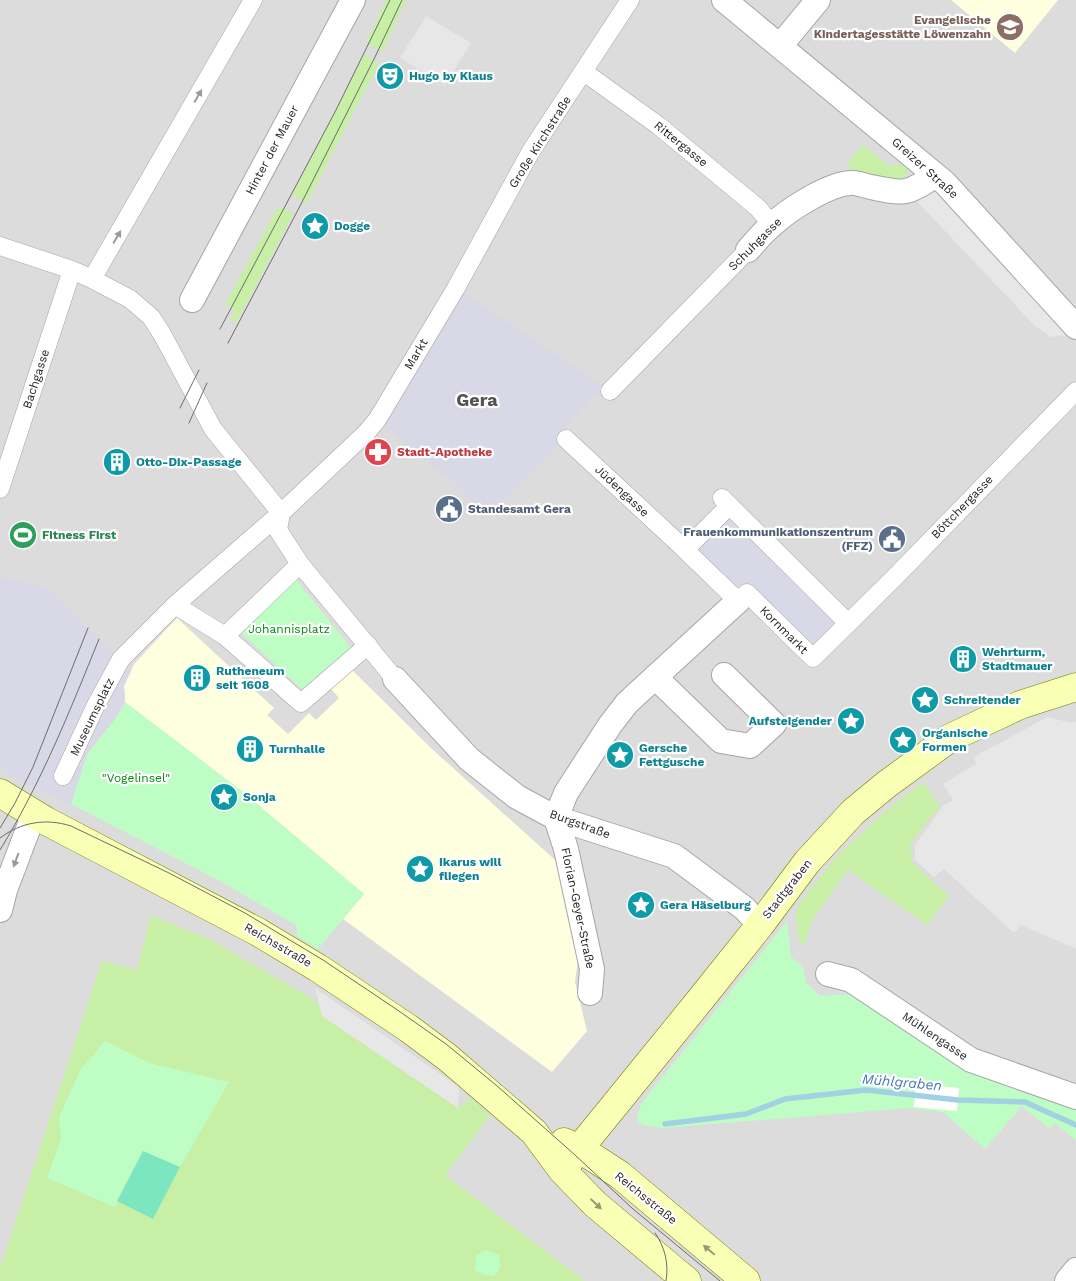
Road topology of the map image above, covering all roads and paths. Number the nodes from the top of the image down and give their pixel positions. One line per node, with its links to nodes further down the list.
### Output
1 (253, 0): 13 (street, one-way to 1)
2 (353, 0): 15 (street, Hinter der Mauer)
3 (630, 0): 7 (street, Große Kirchstraße)
4 (724, 0): 6 (street, Greizer Straße)
5 (818, 0): 6 (street)
6 (786, 52): 8 (street, Greizer Straße)
7 (584, 72): 9 (street, Rittergasse); 14 (street, Große Kirchstraße)
8 (935, 175): 9 (street, Schuhgasse); 16 (street, Greizer Straße)
9 (772, 225): 11 (street, Schuhgasse)
10 (0, 246): 12 (street)
11 (748, 250): 18 (street, Schuhgasse)
12 (72, 270): 13 (street); 20 (street, Bachgasse)
13 (92, 279): 21 (street)
14 (456, 288): 21 (street, Markt)
15 (192, 300)
16 (1076, 328)
17 (1076, 391): 26 (street, Böttchergasse)
18 (610, 392)
19 (566, 439): 22 (street, Jüdengasse)
20 (0, 488)
21 (281, 513): 23 (street); 25 (street, Museumsplatz)
22 (682, 546): 24 (street); 26 (street)
23 (300, 564): 27 (street); 28 (street)
24 (738, 601): 26 (street, Kornmarkt); 30 (street)
25 (175, 605): 27 (street); 33 (street, Museumsplatz)
26 (848, 622)
27 (226, 636): 28 (street)
28 (368, 646): 31 (street)
29 (724, 675): 30 (street)
30 (655, 677): 36 (street)
31 (395, 678): 36 (street, Burgstraße)
32 (1076, 687): 38 (main road, Stadtgraben)
33 (63, 776)
34 (0, 793): 35 (main road, Reichsstraße)
35 (34, 815): 37 (street, one-way to 37); 42 (main road, Reichsstraße)
36 (556, 818): 38 (street, Burgstraße); 40 (street, Florian-Geyer-Straße)
37 (0, 910)
38 (760, 925): 43 (main road, Stadtgraben)
39 (828, 974): 41 (street, Mühlengasse)
40 (590, 993)
41 (1076, 1097)
42 (534, 1132): 43 (main road, Reichsstraße); 44 (main road, Reichsstraße)
43 (580, 1149): 44 (main road, Stadtgraben); 47 (main road, Reichsstraße, one-way to 43)
44 (562, 1170): 46 (main road, Reichsstraße, one-way to 46)
45 (1076, 1270): 48 (street)
46 (687, 1281)
47 (746, 1281)
48 (1067, 1281)

